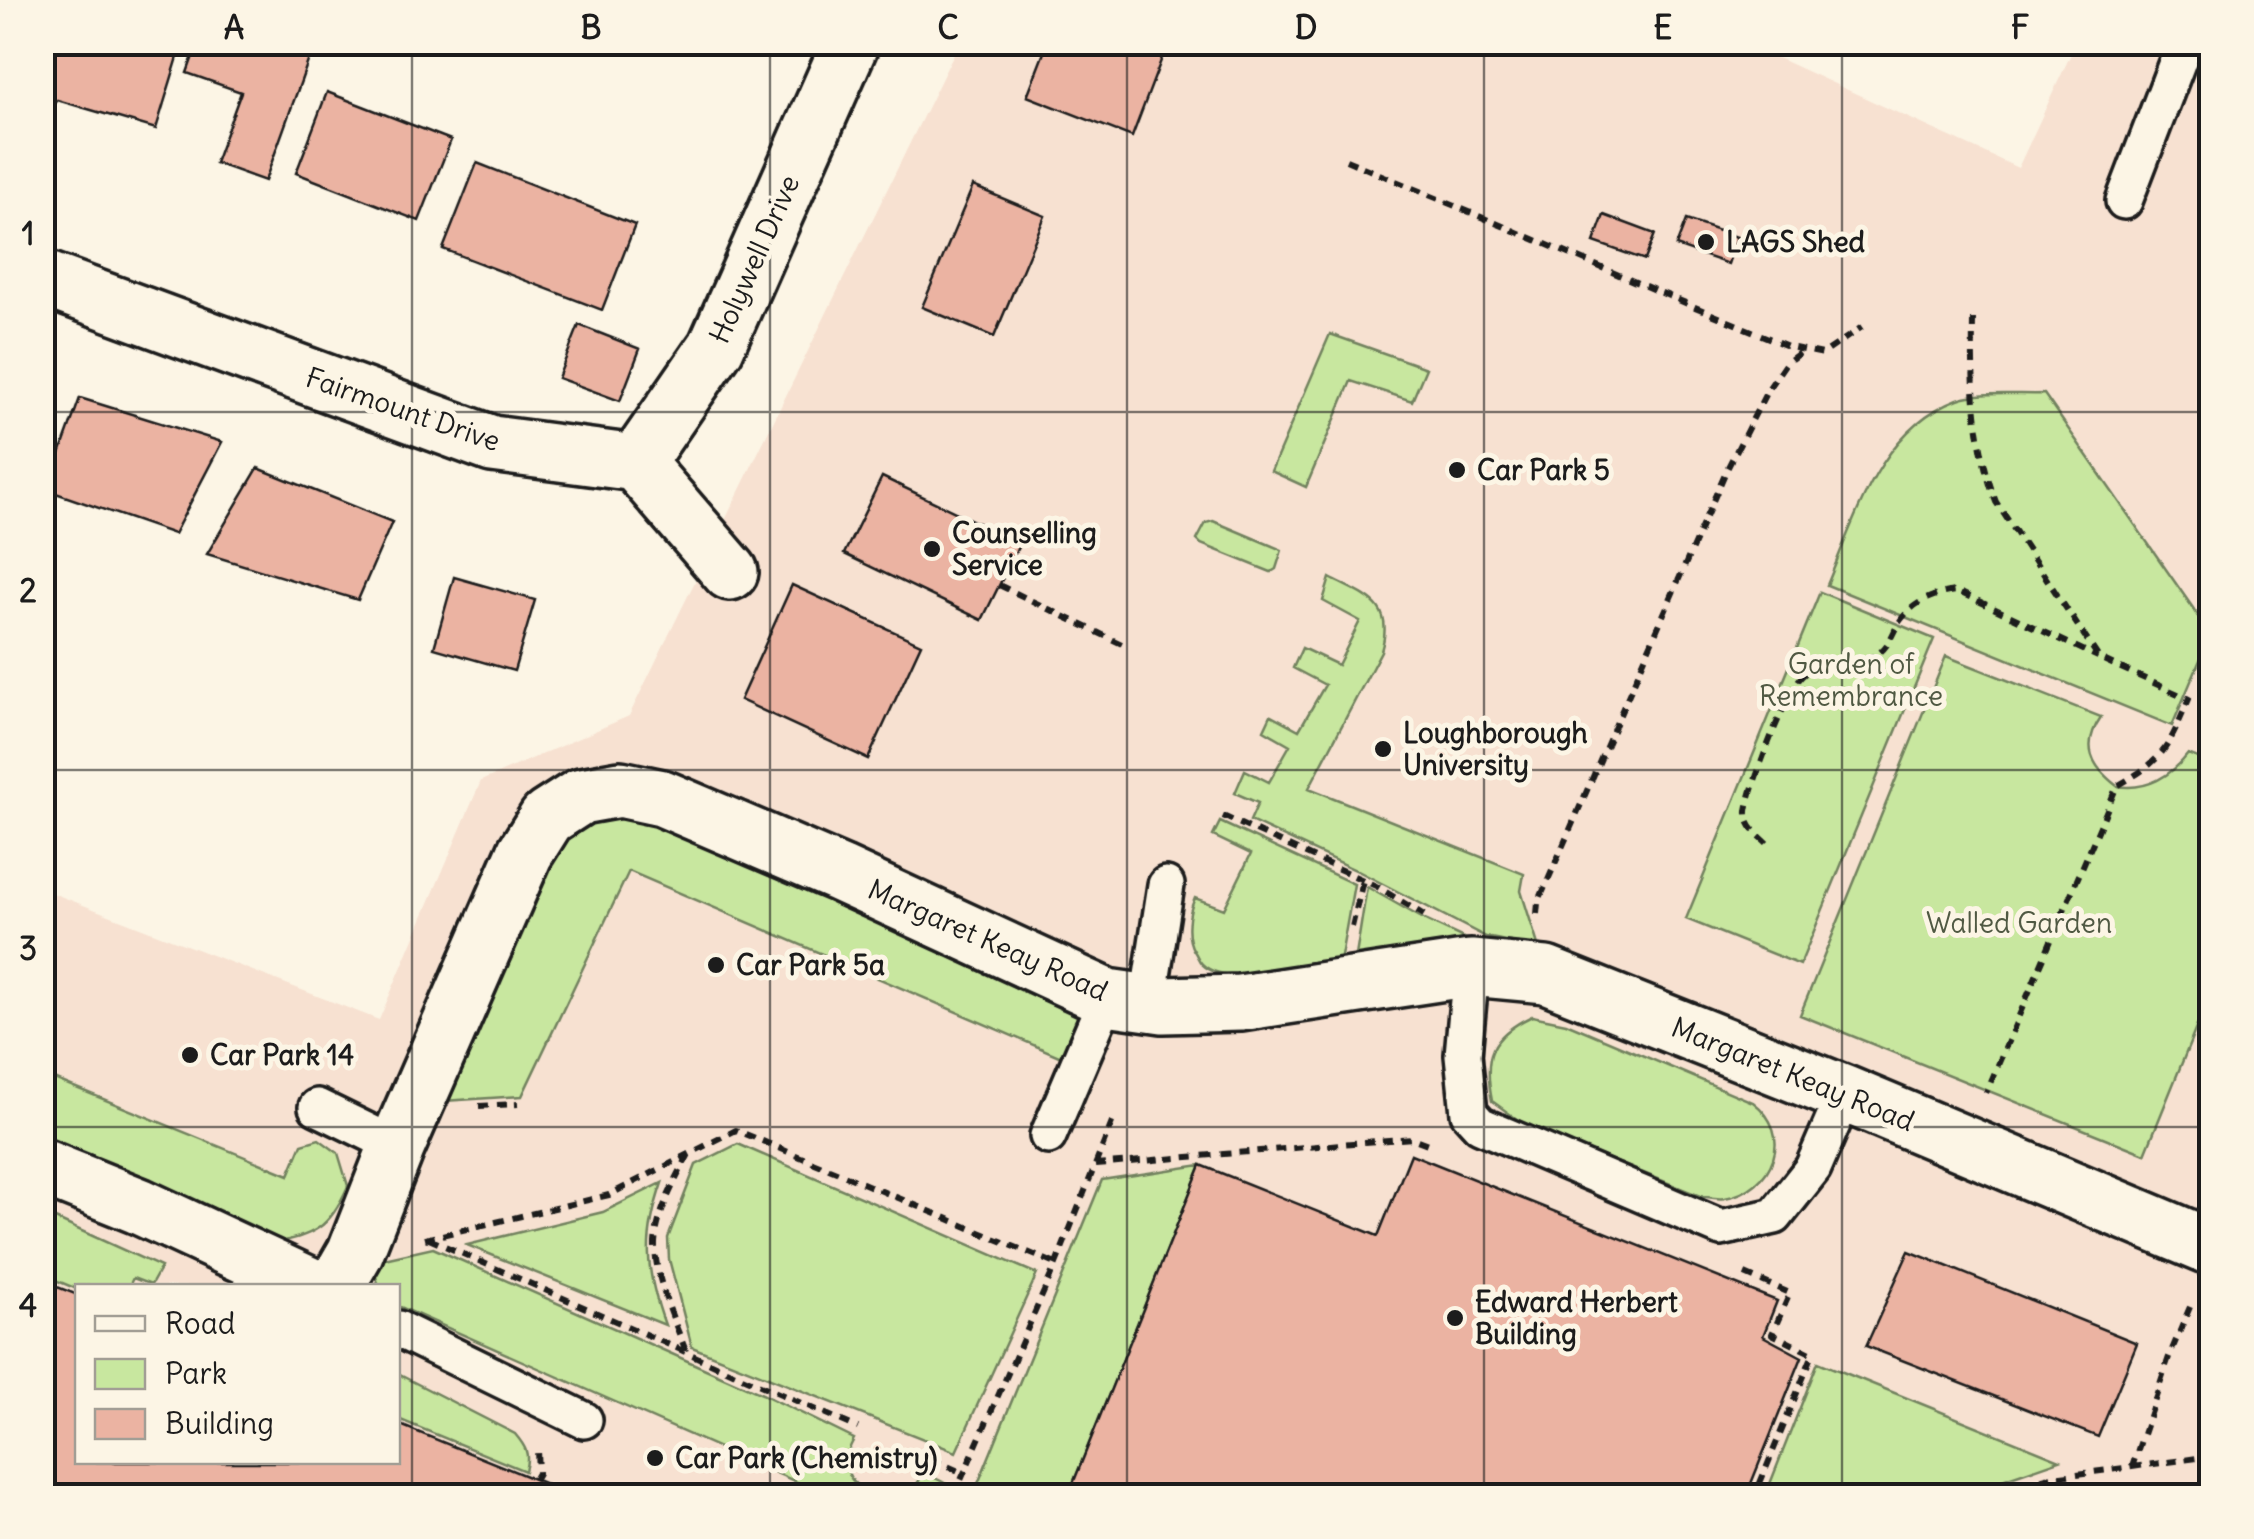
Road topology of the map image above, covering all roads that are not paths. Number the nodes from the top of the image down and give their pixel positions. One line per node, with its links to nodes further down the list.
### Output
1 (850, 42): 5 (street, Holywell Drive)
2 (2185, 42): 3 (lane)
3 (2124, 201)
4 (42, 278): 5 (street, Fairmount Drive)
5 (636, 463): 6 (street)
6 (730, 572)
7 (1166, 886): 9 (lane)
8 (1471, 968): 9 (street, Margaret Keay Road); 10 (street, Margaret Keay Road); 10 (lane)
9 (1128, 999): 12 (lane); 13 (street, Margaret Keay Road)
10 (1845, 1094): 15 (street, Margaret Keay Road)
11 (317, 1107): 13 (lane)
12 (1048, 1136)
13 (397, 1146): 16 (street, Margaret Keay Road)
14 (42, 1167): 17 (street)
15 (2204, 1269)
16 (345, 1270)
17 (307, 1284)
18 (400, 1330): 19 (lane)
19 (584, 1420)

